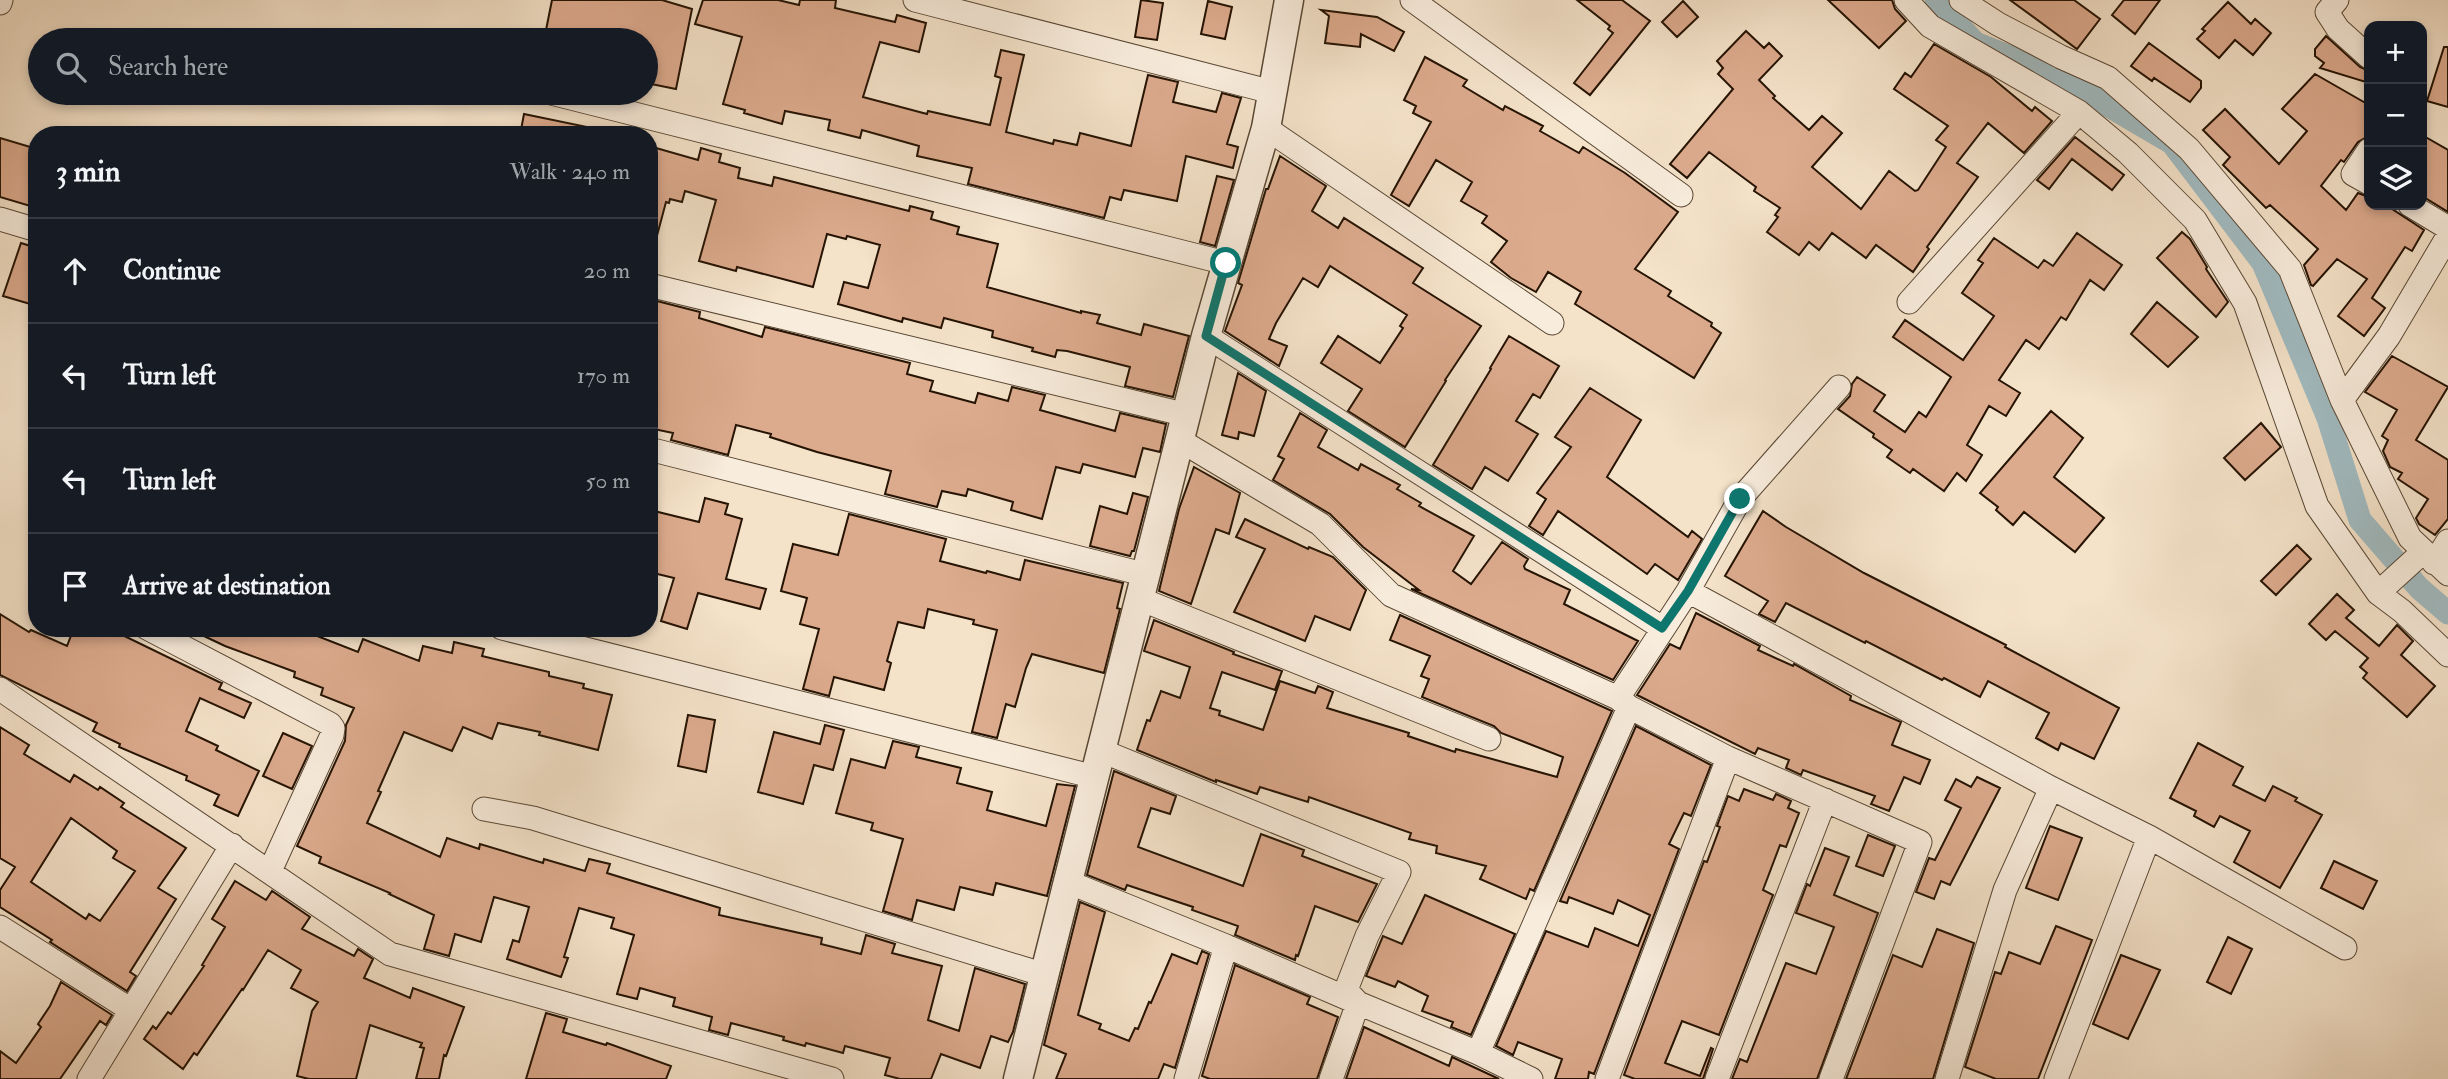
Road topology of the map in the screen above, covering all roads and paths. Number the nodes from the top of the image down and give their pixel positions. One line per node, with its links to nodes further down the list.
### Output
1 (915, 0): 8 (street)
2 (1289, 0): 8 (street)
3 (1412, 0): 14 (street)
4 (1906, 0): 10 (street)
5 (1961, 0): 26 (street)
6 (2337, 0): 7 (street)
7 (2364, 52)
8 (1272, 92): 11 (street)
9 (599, 105): 20 (street)
10 (2079, 112): 22 (street); 33 (street)
11 (1266, 128): 20 (street); 23 (street)
12 (2364, 158): 13 (street)
13 (2364, 180)
14 (1681, 195)
15 (2418, 210): 18 (street)
16 (0, 219): 17 (street)
17 (28, 227)
18 (2448, 228)
19 (2448, 236): 26 (street)
20 (1226, 263): 24 (street)
21 (658, 287): 27 (street)
22 (1909, 302)
23 (1552, 323)
24 (1206, 336): 27 (street); 34 (street)
25 (1839, 387): 32 (street)
26 (2342, 400): 30 (street)
27 (1184, 428): 31 (street); 39 (street)
28 (658, 452): 31 (street)
29 (2448, 541): 30 (street)
30 (2435, 563): 33 (street)
31 (1143, 587): 40 (street); 42 (street)
32 (1688, 591): 34 (street); 43 (street)
33 (2378, 593): 37 (street)
34 (1662, 628): 39 (street)
35 (164, 637): 48 (street)
36 (541, 637): 42 (street)
37 (2448, 655)
38 (0, 689): 47 (street)
39 (1623, 703): 41 (street); 56 (street)
40 (1489, 739)
41 (1728, 758): 44 (street); 63 (street)
42 (1098, 764): 49 (street); 54 (street)
43 (2050, 788): 46 (street); 66 (street)
44 (1825, 800): 64 (street); 65 (street)
45 (484, 808): 53 (street)
46 (2149, 837): 52 (street); 67 (street)
47 (232, 845): 48 (street); 55 (street)
48 (271, 871): 58 (street)
49 (1068, 882): 51 (street); 53 (street)
50 (0, 927): 55 (street)
51 (1226, 946): 54 (street); 60 (street)
52 (2345, 948)
53 (1045, 975): 59 (street)
54 (1358, 1003): 56 (street); 61 (street)
55 (131, 1010): 57 (street)
56 (1478, 1053): 62 (street)
57 (89, 1079)
58 (832, 1079)
59 (1018, 1079)
60 (1186, 1079)
61 (1331, 1079)
62 (1531, 1079)
63 (1607, 1079)
64 (1717, 1079)
65 (1831, 1079)
66 (1947, 1079)
67 (2056, 1079)

